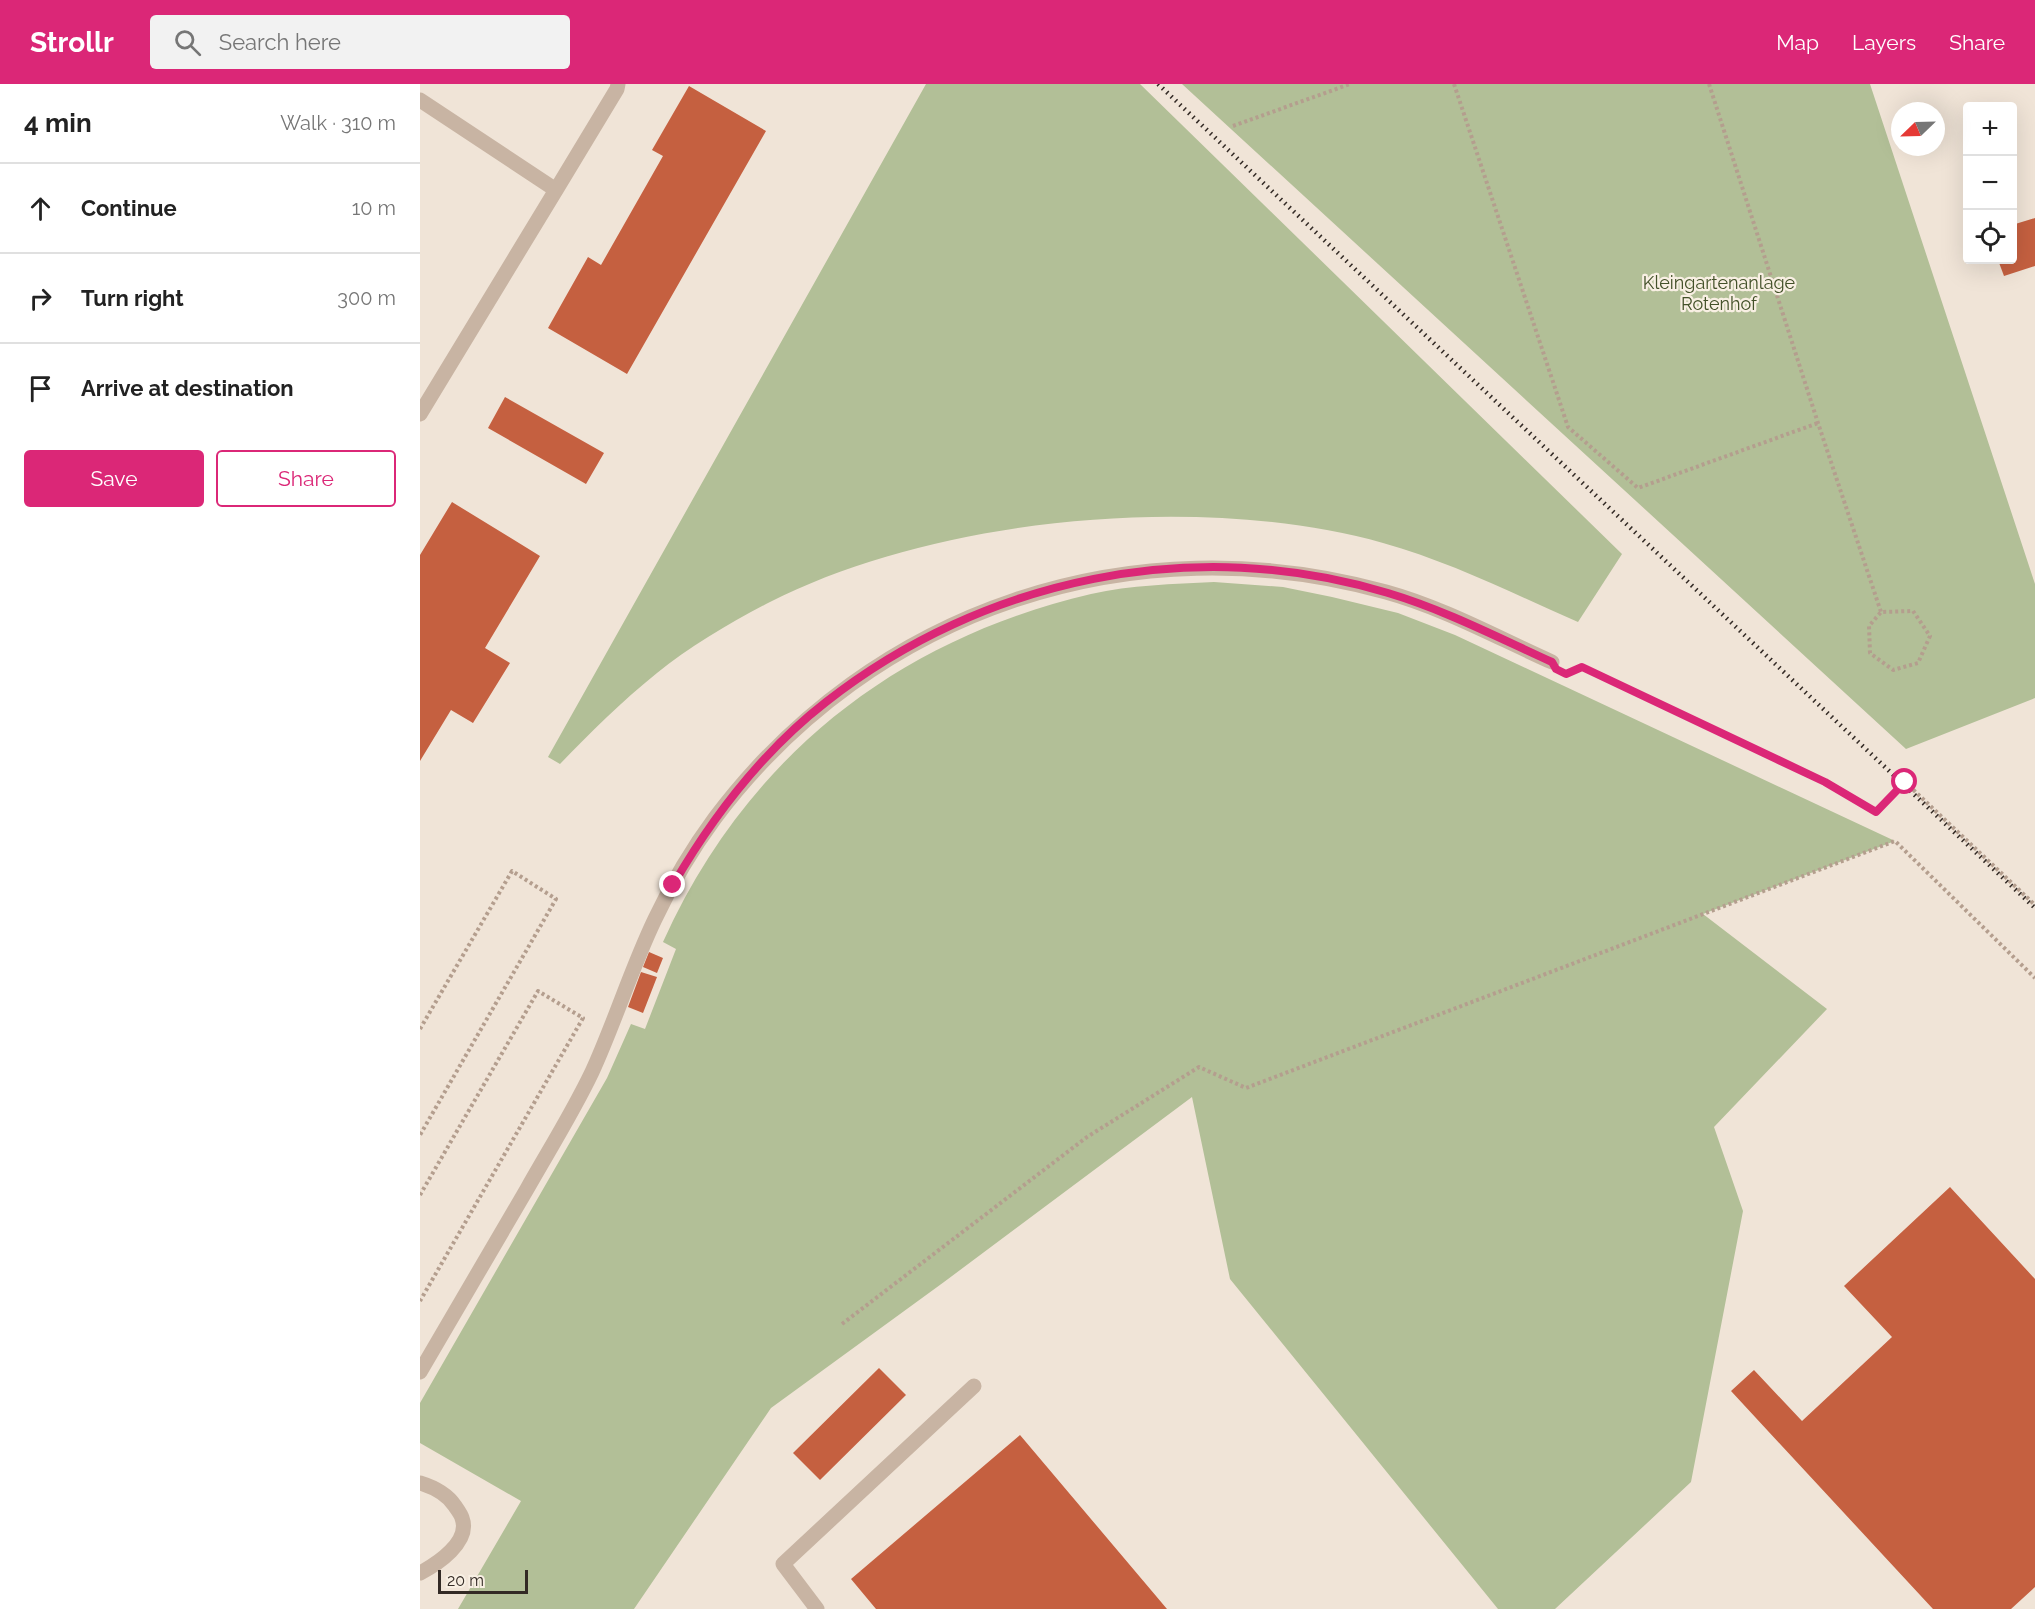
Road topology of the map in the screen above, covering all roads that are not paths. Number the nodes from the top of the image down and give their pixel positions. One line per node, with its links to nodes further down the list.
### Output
1 (618, 84): 3 (lane)
2 (420, 100): 3 (lane)
3 (556, 190): 4 (lane)
4 (420, 414)
5 (1552, 662): 6 (lane)
6 (420, 1372)
7 (974, 1386): 10 (lane)
8 (420, 1483): 9 (lane)
9 (420, 1573)
10 (817, 1609)

